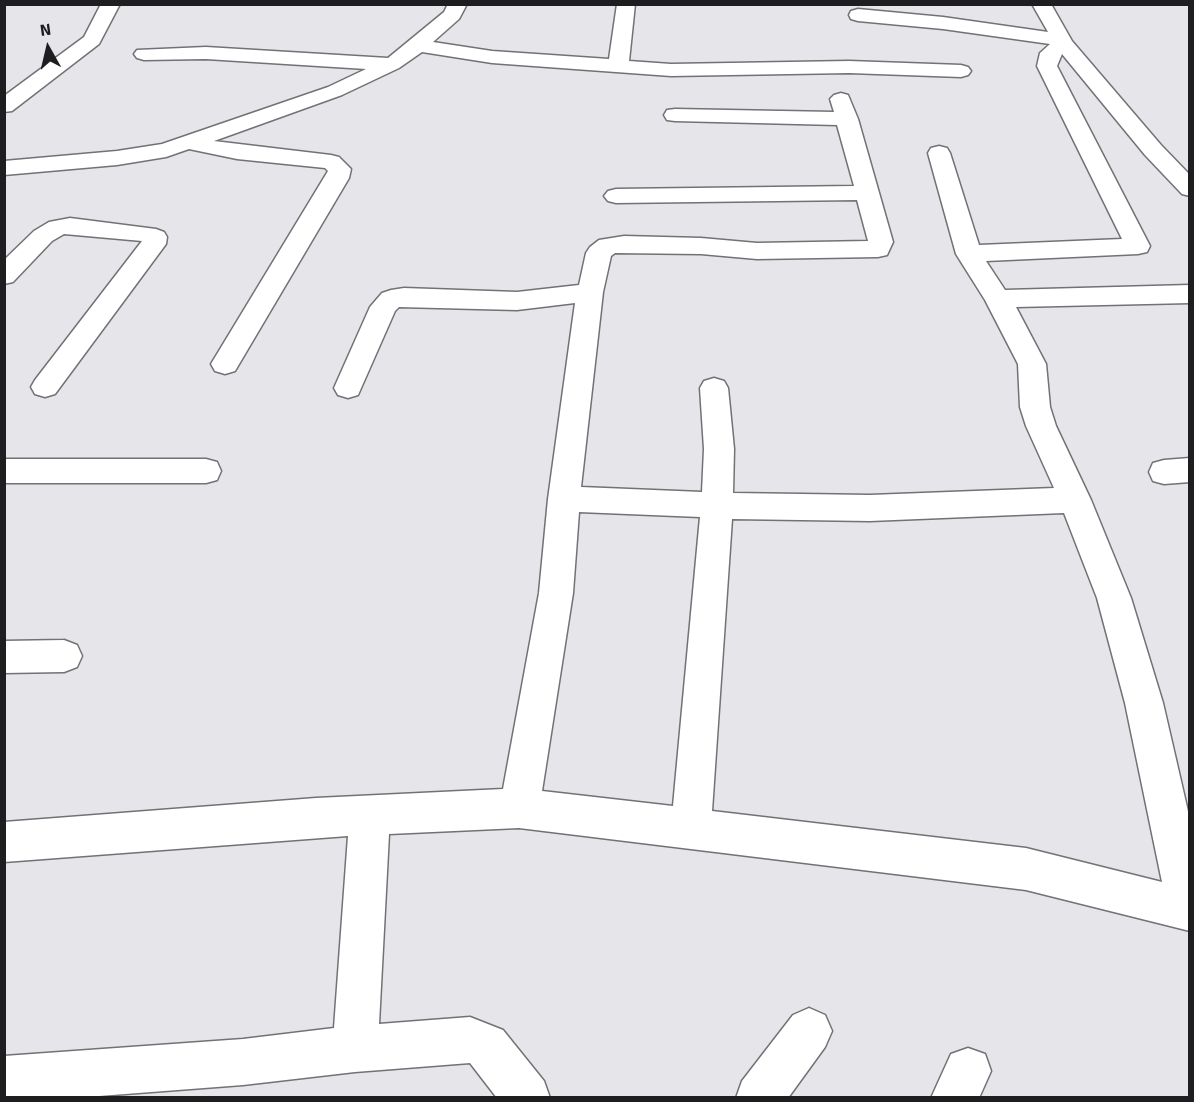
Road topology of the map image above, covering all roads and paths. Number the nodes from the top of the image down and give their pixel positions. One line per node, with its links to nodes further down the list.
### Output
1 (111, 4): 13 (street)
2 (458, 4): 8 (street)
3 (626, 4): 11 (street)
4 (1041, 4): 7 (street)
5 (944, 14): 6 (street); 7 (street)
6 (858, 15)
7 (1062, 42): 18 (street); 21 (street)
8 (418, 45): 10 (street); 11 (street)
9 (144, 54): 10 (street)
10 (392, 64): 15 (street)
11 (618, 66): 12 (street)
12 (961, 71)
13 (4, 106)
14 (675, 115): 19 (street)
15 (190, 143): 17 (street); 26 (street)
16 (939, 153): 21 (street)
17 (4, 168)
18 (1190, 189)
19 (868, 193): 20 (street); 23 (street)
20 (616, 196)
21 (969, 254): 25 (street)
22 (4, 276): 27 (street)
23 (590, 292): 28 (street); 32 (street)
24 (1190, 294): 25 (street)
25 (998, 299): 33 (street)
26 (225, 364)
27 (45, 387)
28 (348, 388)
29 (714, 388): 34 (street)
30 (4, 471): 31 (street)
31 (206, 471)
32 (564, 499): 34 (street); 37 (street)
33 (1075, 500): 34 (street); 41 (street)
34 (717, 504): 39 (street)
35 (64, 656): 36 (street)
36 (4, 657)
37 (519, 808): 38 (street); 39 (street)
38 (370, 817): 40 (street); 43 (street)
39 (691, 829): 41 (street)
40 (4, 842)
41 (1189, 910)
42 (809, 1031): 46 (street)
43 (355, 1049): 44 (street); 45 (street)
44 (4, 1079)
45 (527, 1098)
46 (759, 1098)

